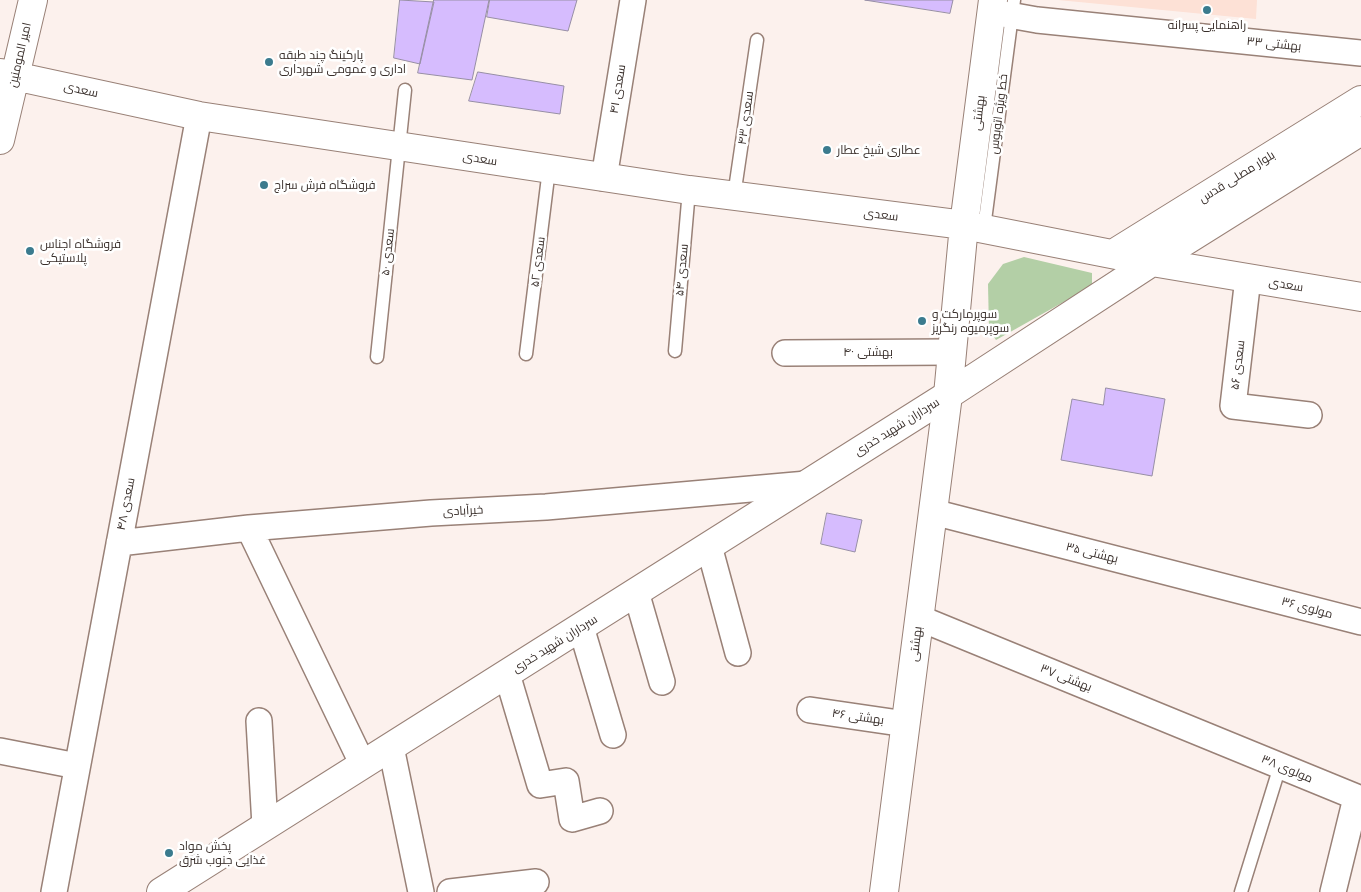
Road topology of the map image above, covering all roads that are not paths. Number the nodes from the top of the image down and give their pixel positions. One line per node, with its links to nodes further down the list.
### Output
1 (33, 0): 6 (main road, امیر المومنین)
2 (633, 0): 14 (street, سعدی ۴۱)
3 (1003, 7): 5 (street, بهشتی ۳۳); 17 (main road, بهشتی)
4 (757, 40): 16 (lane, سعدی ۴۳)
5 (1361, 52)
6 (8, 74): 9 (main road, سعدی); 11 (main road, امیر المومنین)
7 (405, 90): 12 (lane, سعدی ۵۰)
8 (1361, 100): 18 (main road, بلوار مصلی قدس)
9 (199, 116): 12 (main road, سعدی); 32 (street, سعدی ۴۸)
10 (1361, 132): 19 (main road)
11 (0, 140)
12 (398, 146): 13 (main road, سعدی); 26 (lane, سعدی ۵۰)
13 (549, 169): 14 (main road, سعدی); 25 (lane, سعدی ۵۲)
14 (604, 178): 15 (main road, سعدی)
15 (689, 190): 16 (main road, سعدی); 22 (lane, سعدی ۵۴)
16 (734, 196): 17 (main road, سعدی)
17 (974, 227): 18 (main road, سعدی); 23 (main road, بهشتی)
18 (1112, 254): 19 (main road, سعدی)
19 (1152, 262): 20 (main road, سعدی); 27 (main road, سرداران شهید خدری)
20 (1248, 278): 21 (main road, سعدی); 28 (street, سعدی ۵۶)
21 (1361, 297)
22 (675, 351)
23 (951, 352): 24 (street, بهشتی ۴۰); 27 (main road, بهشتی)
24 (785, 353)
25 (526, 354)
26 (377, 356)
27 (948, 395): 29 (main road, سرداران شهید خدری); 30 (main road, بهشتی)
28 (1309, 415)
29 (807, 484): 31 (street, خیرآبادی); 33 (main road, سرداران شهید خدری)
30 (933, 512): 35 (street, بهشتی ۳۵); 36 (main road, بهشتی)
31 (248, 528): 32 (street, خیرآبادی); 49 (street)
32 (119, 543): 50 (street, سعدی ۴۸)
33 (709, 546): 34 (main road, سرداران شهید خدری); 39 (street)
34 (636, 592): 38 (main road, سرداران شهید خدری); 41 (street)
35 (1252, 594): 37 (street, مولوی ۳۶)
36 (919, 618): 44 (main road, بهشتی); 46 (street, بهشتی ۳۷)
37 (1361, 622)
38 (581, 627): 40 (main road, سرداران شهید خدری); 45 (street)
39 (738, 653)
40 (507, 674): 47 (main road, سرداران شهید خدری); 53 (street)
41 (662, 682)
42 (810, 710): 44 (street, بهشتی ۴۶)
43 (258, 721): 54 (street)
44 (906, 724): 60 (main road, بهشتی)
45 (613, 735)
46 (1213, 738): 51 (street, مولوی ۳۸)
47 (391, 747): 49 (main road, سرداران شهید خدری); 58 (street)
48 (0, 751): 50 (street)
49 (363, 764): 54 (main road, سرداران شهید خدری)
50 (77, 766): 56 (street, سعدی ۴۸)
51 (1280, 766): 52 (street, مولوی ۳۸); 61 (lane)
52 (1358, 798): 62 (street)
53 (600, 811)
54 (265, 826): 57 (main road, سرداران شهید خدری)
55 (536, 882): 59 (street)
56 (54, 892)
57 (161, 892)
58 (421, 892)
59 (450, 892)
60 (884, 892)
61 (1241, 892)
62 (1333, 892)

